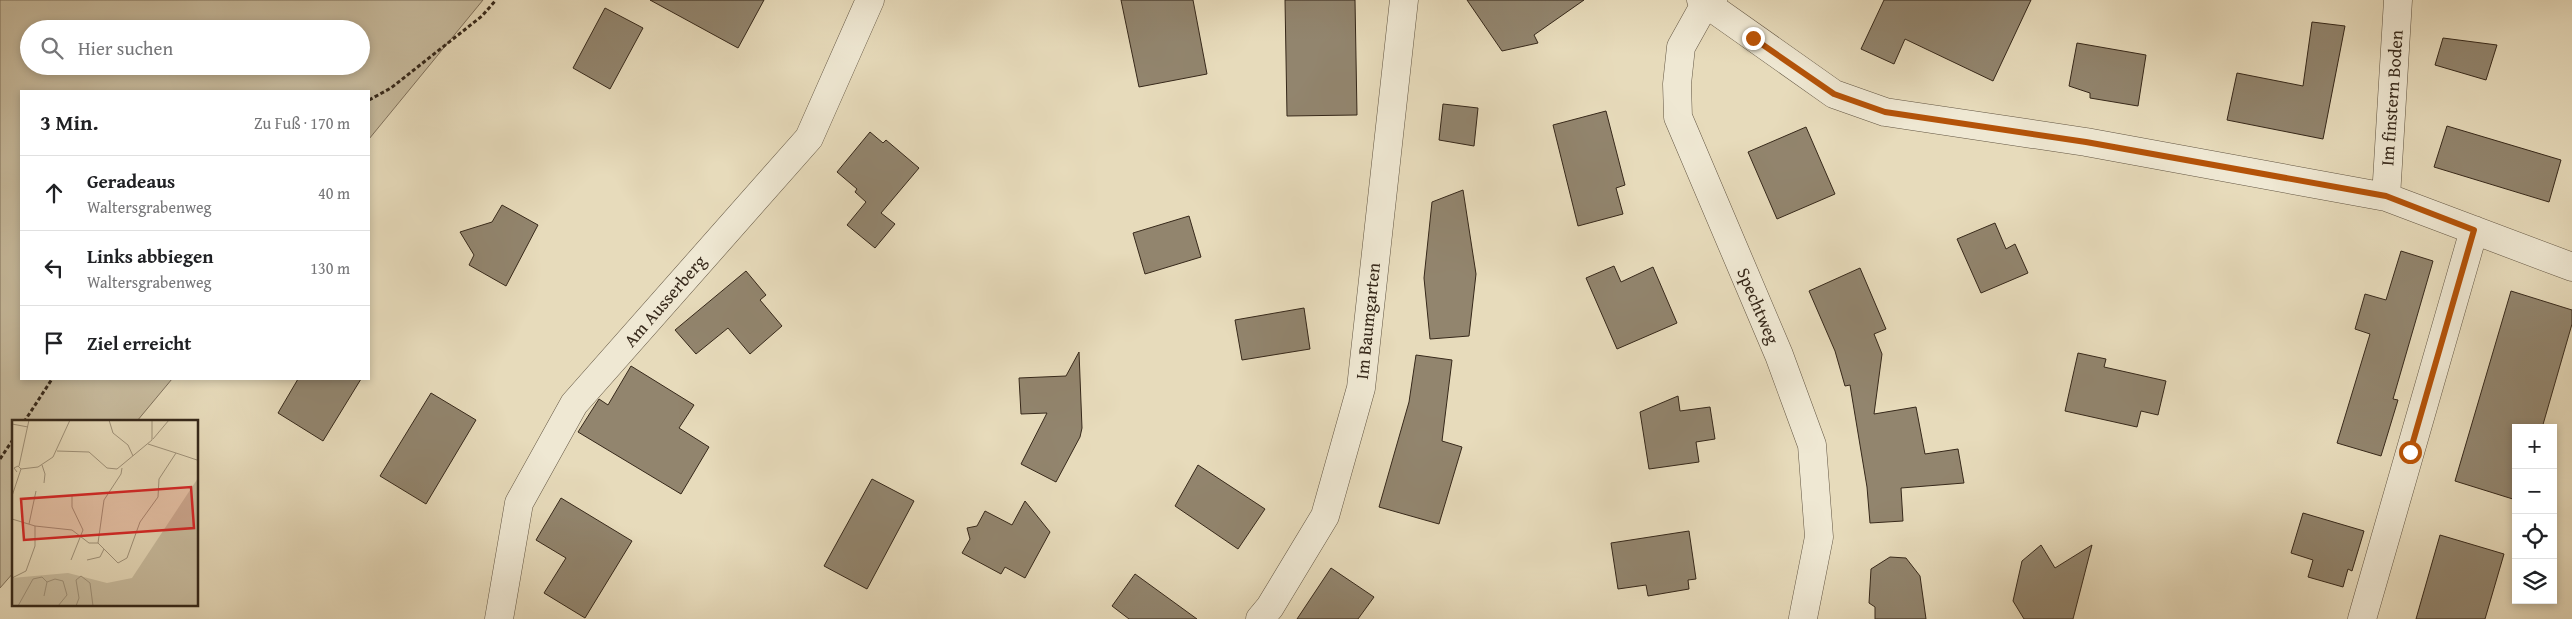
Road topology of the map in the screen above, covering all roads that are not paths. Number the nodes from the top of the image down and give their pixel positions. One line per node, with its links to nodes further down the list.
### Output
1 (870, 0): 9 (street, Am Ausserberg)
2 (1404, 0): 10 (street, Im Baumgarten)
3 (2398, 0): 5 (street, Im finstern Boden)
4 (1706, 1): 5 (street); 8 (street, Spechtweg)
5 (2386, 196): 6 (street)
6 (2474, 230): 7 (street); 11 (street)
7 (2572, 267)
8 (1803, 618)
9 (499, 619)
10 (1260, 619)
11 (2362, 619)

